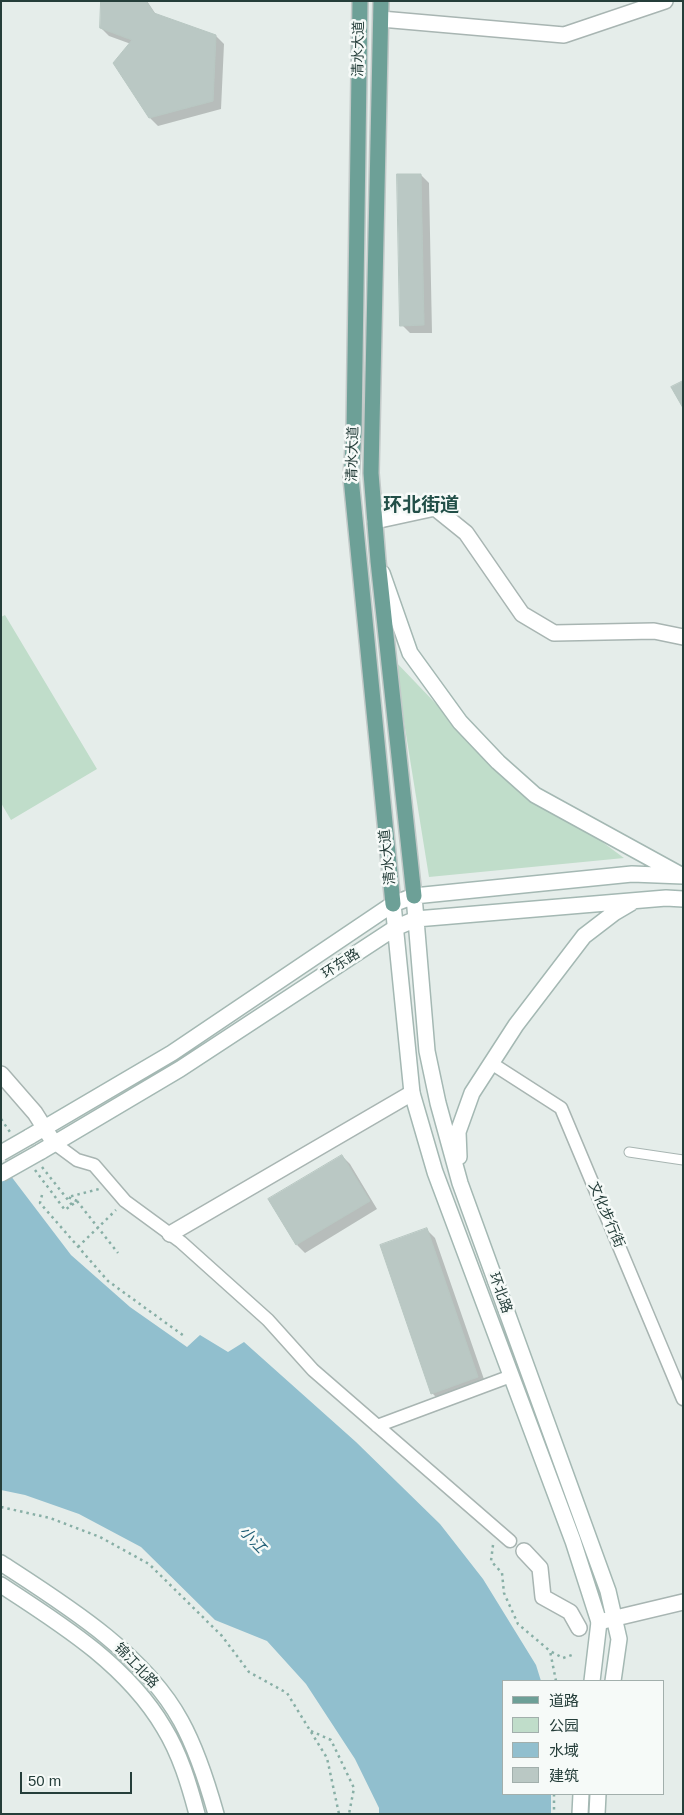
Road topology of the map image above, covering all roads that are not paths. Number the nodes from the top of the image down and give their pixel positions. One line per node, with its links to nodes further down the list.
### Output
1 (360, 1): 12 (main road, 清水大道)
2 (381, 1): 4 (main road, 清水大道)
3 (665, 1): 4 (main road)
4 (381, 19): 5 (main road, 清水大道)
5 (375, 521): 6 (main road, 清水大道); 7 (main road)
6 (378, 561): 8 (main road); 9 (main road, 清水大道)
7 (683, 637)
8 (683, 876): 9 (main road)
9 (414, 896): 12 (main road); 13 (main road, 环北路)
10 (683, 899): 11 (main road, 环东路)
11 (636, 900): 13 (main road, 环东路); 15 (main road)
12 (393, 904): 14 (main road, 环北路); 18 (main road)
13 (416, 919): 14 (main road, 环东路); 24 (main road, 环北路)
14 (395, 928): 17 (main road, 环北路); 19 (main road, 环东路)
15 (491, 1063): 24 (main road); 27 (street, 文化步行街)
16 (1, 1074): 18 (main road)
17 (412, 1093): 25 (main road); 26 (main road, 环北路)
18 (45, 1128): 19 (main road); 21 (main road, bridge)
19 (54, 1143): 23 (main road, 环东路, bridge); 25 (street)
20 (628, 1152): 22 (lane)
21 (1, 1153)
22 (683, 1160)
23 (1, 1174)
24 (460, 1183): 34 (main road, 环北路)
25 (170, 1234): 28 (street)
26 (511, 1376): 28 (street); 35 (main road, 环北路)
27 (683, 1399)
28 (377, 1426): 29 (street)
29 (510, 1541)
30 (524, 1551): 36 (main road)
31 (1, 1564): 42 (main road, 锦江北路)
32 (1, 1585): 41 (main road, 锦江北路)
33 (683, 1602): 34 (main road)
34 (614, 1618): 35 (main road); 38 (main road, 环北路)
35 (599, 1622): 37 (main road, 环北路)
36 (579, 1628)
37 (592, 1680)
38 (613, 1680)
39 (581, 1795): 43 (main road)
40 (598, 1795): 44 (main road)
41 (197, 1814)
42 (216, 1814)
43 (580, 1814)
44 (597, 1814)

